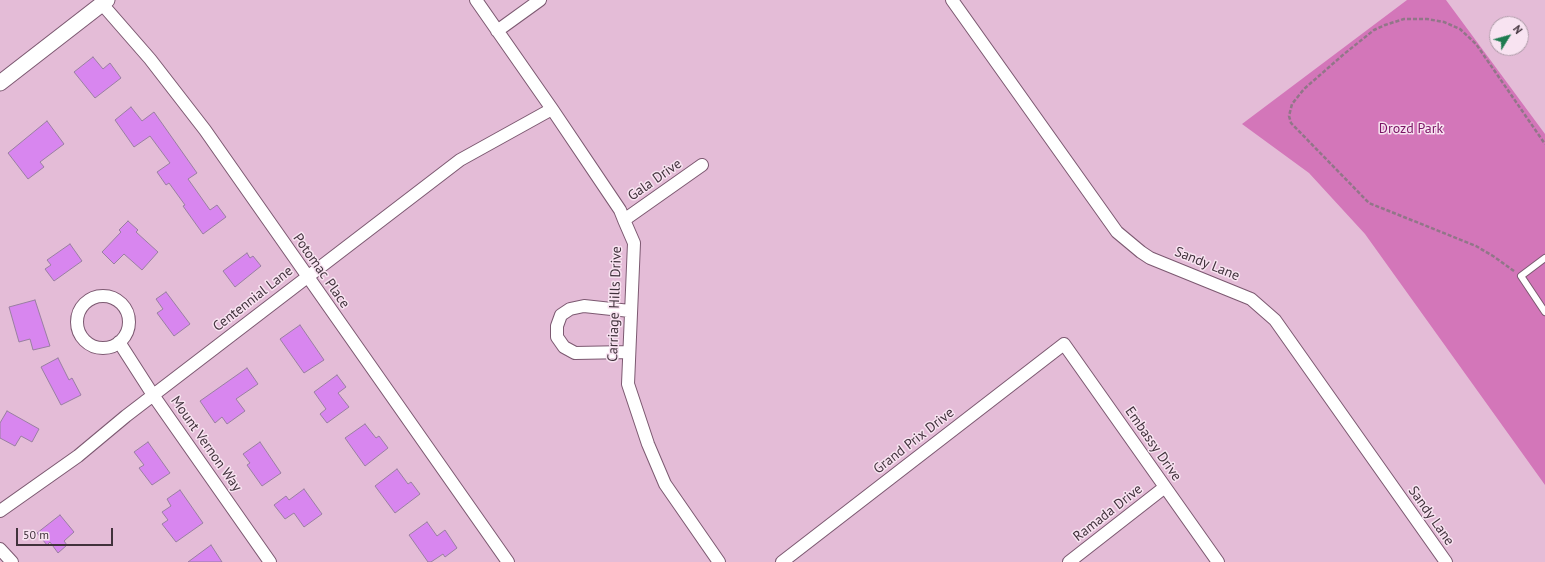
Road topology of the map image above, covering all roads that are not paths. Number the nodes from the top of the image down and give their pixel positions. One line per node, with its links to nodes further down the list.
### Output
1 (476, 0): 5 (street, Carriage Hills Drive)
2 (540, 0): 5 (street)
3 (952, 0): 28 (street, Sandy Lane)
4 (105, 2): 6 (street); 11 (street, Potomac Place)
5 (497, 31): 7 (street, Carriage Hills Drive)
6 (0, 83)
7 (552, 109): 9 (street, Carriage Hills Drive); 11 (street, Centennial Lane)
8 (702, 165): 9 (street, Gala Drive)
9 (624, 220): 12 (street, Carriage Hills Drive)
10 (1545, 258): 13 (lane)
11 (307, 277): 17 (street, Centennial Lane); 23 (street, Potomac Place)
12 (630, 311): 16 (street, Carriage Hills Drive); 16 (street)
13 (1545, 312)
14 (119, 342): 14 (street); 17 (street, Mount Vernon Way)
15 (1064, 344): 18 (street, Embassy Drive); 25 (street, Grand Prix Drive)
16 (628, 352): 24 (street, Carriage Hills Drive)
17 (153, 395): 19 (street, Centennial Lane); 22 (street, Mount Vernon Way)
18 (1165, 487): 26 (street, Ramada Drive); 27 (street, Embassy Drive)
19 (0, 511)
20 (0, 549): 21 (street)
21 (12, 562)
22 (270, 562)
23 (508, 562)
24 (719, 562)
25 (782, 562)
26 (1069, 562)
27 (1218, 562)
28 (1446, 562)

